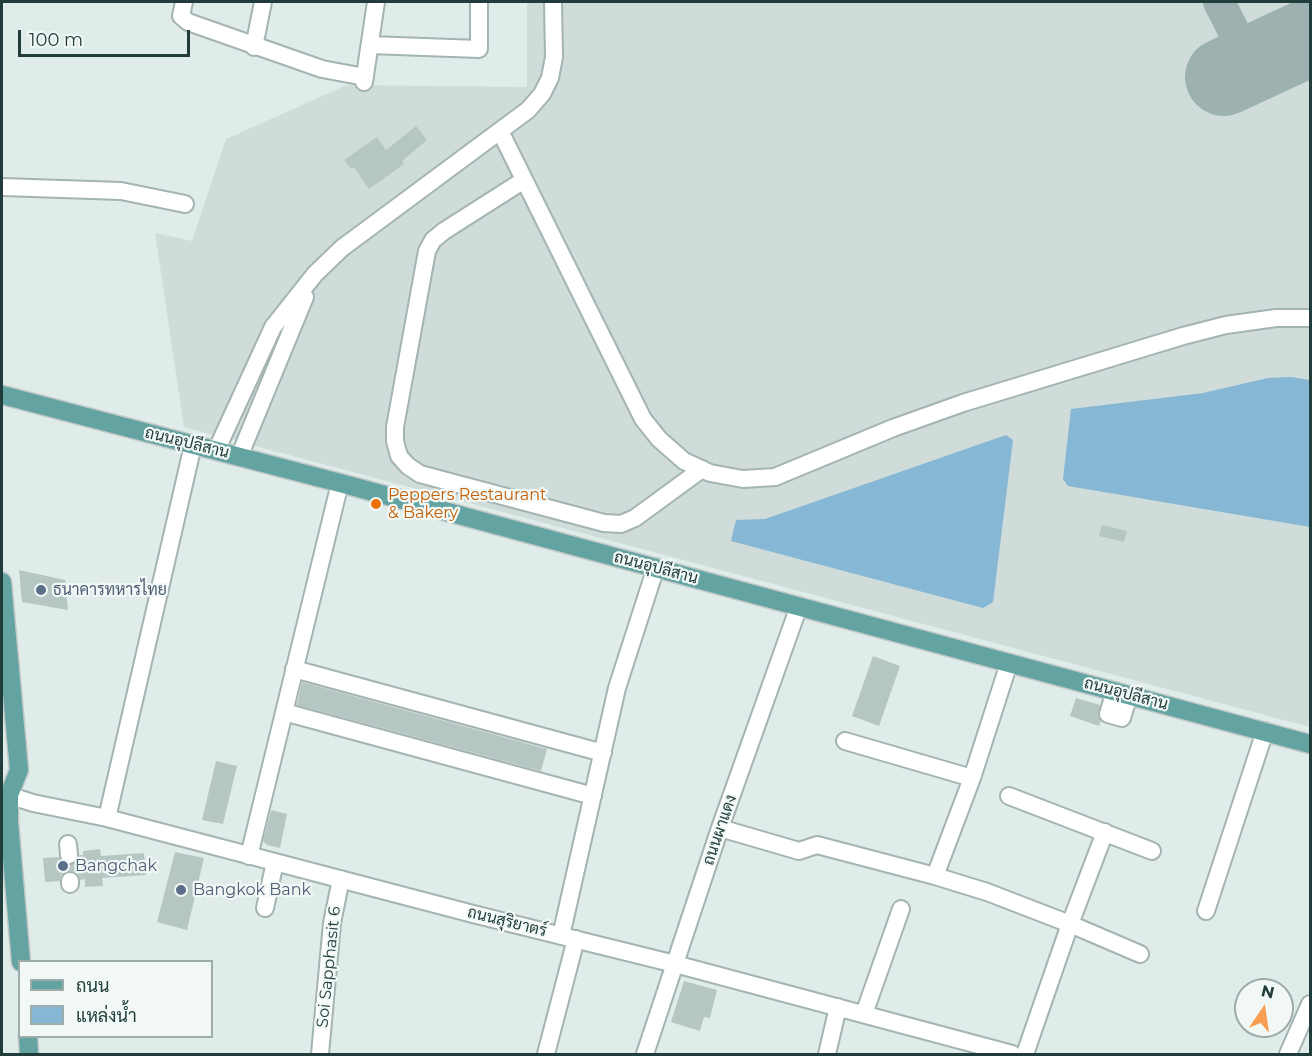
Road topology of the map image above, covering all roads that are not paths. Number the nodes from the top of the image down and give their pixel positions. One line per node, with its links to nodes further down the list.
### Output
1 (184, 2): 7 (street)
2 (263, 2): 7 (street)
3 (376, 2): 6 (street)
4 (479, 2): 6 (street)
5 (554, 2): 8 (street)
6 (370, 45): 7 (street)
7 (254, 47)
8 (500, 131): 9 (street); 12 (street)
9 (524, 180): 18 (street); 18 (street)
10 (2, 187): 11 (street)
11 (185, 204)
12 (315, 274): 16 (street); 17 (street)
13 (1311, 318): 18 (street)
14 (2, 395): 15 (main road, ถนนอุปลีสาน)
15 (193, 445): 16 (main road, ถนนอุปลีสาน); 35 (street)
16 (216, 451): 17 (main road, ถนนอุปลีสาน)
17 (239, 457): 19 (main road, ถนนอุปลีสาน)
18 (702, 469)
19 (340, 483): 20 (main road, ถนนอุปลีสาน); 24 (street)
20 (656, 567): 22 (main road, ถนนอุปลีสาน); 29 (street)
21 (2, 582): 32 (main road)
22 (799, 606): 23 (main road, ถนนอุปลีสาน); 36 (street, ถนนผาแดง)
23 (1009, 663): 26 (main road, ถนนอุปลีสาน); 31 (street)
24 (294, 669): 25 (street); 29 (street)
25 (284, 712): 33 (street); 39 (street)
26 (1265, 731): 28 (main road, ถนนอุปลีสาน); 45 (street)
27 (845, 741): 31 (street)
28 (1311, 744)
29 (603, 753): 33 (street)
30 (2, 777): 32 (main road)
31 (972, 778): 41 (street)
32 (5, 794): 35 (street, ถนนสุริยาตร์); 49 (main road)
33 (593, 796): 47 (street)
34 (1009, 796): 37 (street)
35 (107, 818): 39 (street, ถนนสุริยาตร์)
36 (720, 828): 41 (street); 50 (street, ถนนผาแดง)
37 (1105, 832): 38 (street); 46 (street)
38 (1152, 851)
39 (249, 856): 40 (street, ถนนสุริยาตร์)
40 (275, 862): 42 (street, ถนนสุริยาตร์); 43 (street)
41 (935, 876): 46 (street)
42 (341, 879): 47 (street, ถนนสุริยาตร์); 57 (street, Soi Sapphasit 6)
43 (265, 908)
44 (901, 909): 53 (street)
45 (1206, 911)
46 (1070, 924): 48 (street); 62 (street)
47 (568, 937): 50 (street, ถนนสุริยาตร์); 58 (street)
48 (1140, 954)
49 (21, 960)
50 (675, 964): 52 (street, ถนนสุริยาตร์); 59 (street, ถนนผาแดง)
51 (1311, 1004): 63 (street)
52 (838, 1007): 53 (street, ถนนสุริยาตร์); 60 (street)
53 (864, 1014): 55 (street, ถนนสุริยาตร์)
54 (28, 1038): 56 (main road)
55 (975, 1050): 61 (street, ถนนสุริยาตร์)
56 (29, 1054)
57 (320, 1054)
58 (546, 1054)
59 (645, 1054)
60 (828, 1054)
61 (1012, 1054)
62 (1025, 1054)
63 (1288, 1054)

